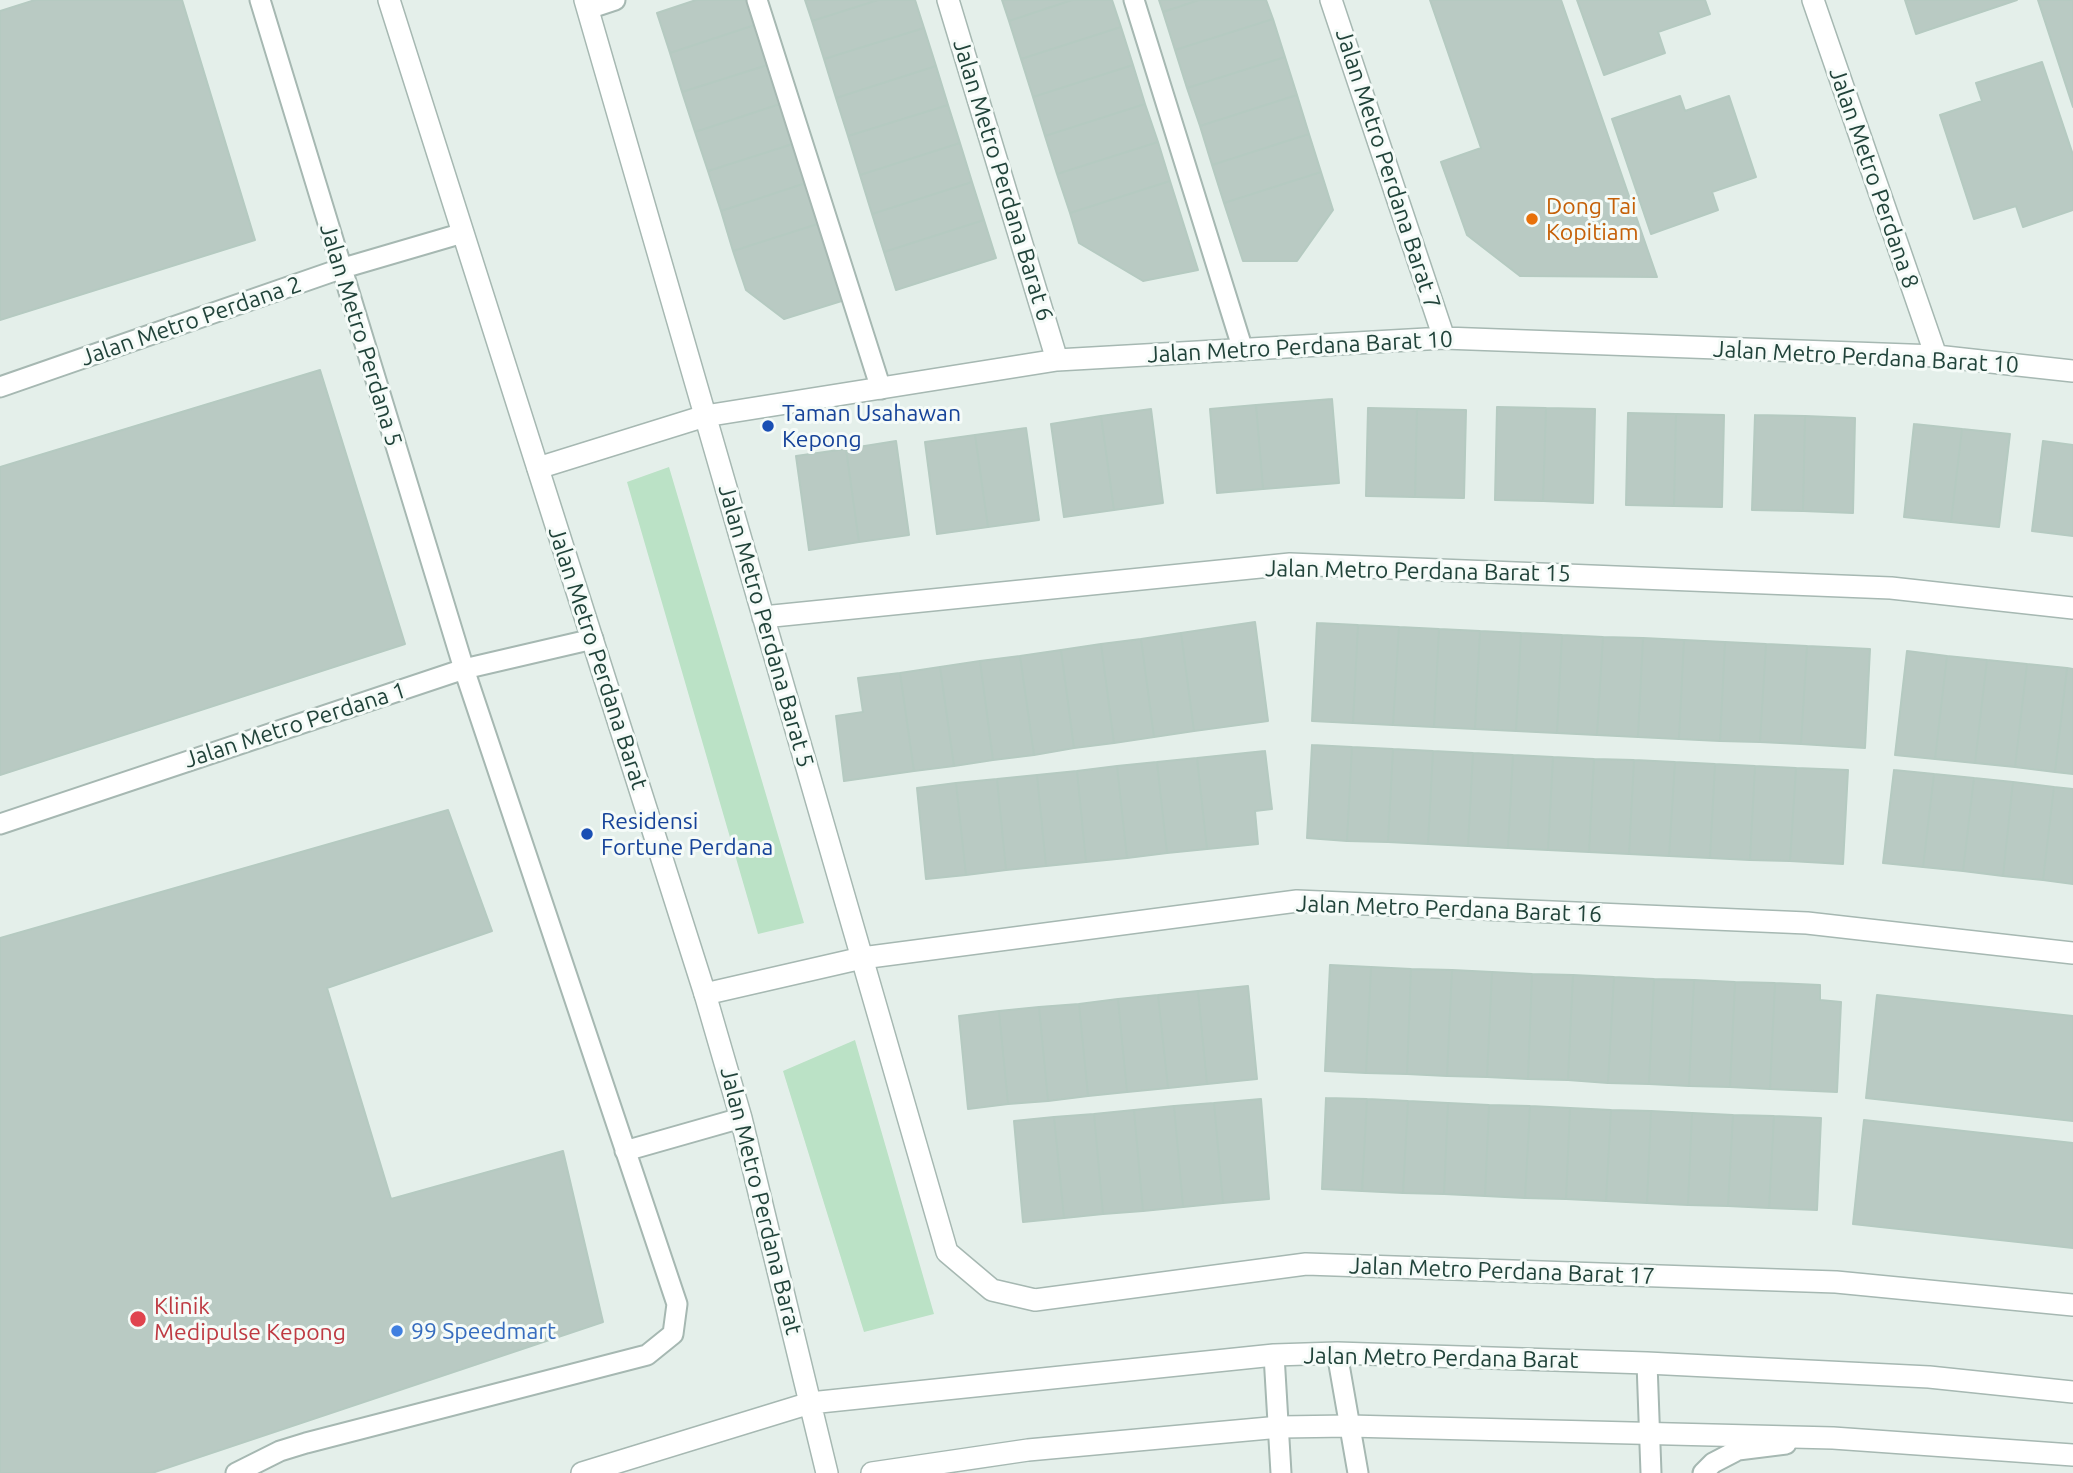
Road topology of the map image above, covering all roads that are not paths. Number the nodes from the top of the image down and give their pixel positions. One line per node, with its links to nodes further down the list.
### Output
1 (260, 0): 11 (lane, Jalan Metro Perdana 5)
2 (389, 0): 10 (street, Jalan Metro Perdana Barat)
3 (615, 0): 9 (lane)
4 (757, 0): 18 (lane)
5 (948, 0): 15 (street, Jalan Metro Perdana Barat 6)
6 (1134, 0): 13 (lane)
7 (1331, 0): 12 (street, Jalan Metro Perdana Barat 7)
8 (1813, 0): 14 (street, Jalan Metro Perdana 8)
9 (586, 4): 19 (street, Jalan Metro Perdana Barat 5)
10 (463, 233): 11 (lane, Jalan Metro Perdana 2); 20 (street, Jalan Metro Perdana Barat)
11 (340, 269): 17 (lane, Jalan Metro Perdana 2); 24 (lane, Jalan Metro Perdana 5)
12 (1444, 338): 13 (street, Jalan Metro Perdana Barat 10); 14 (street, Jalan Metro Perdana Barat 10)
13 (1243, 350): 15 (street, Jalan Metro Perdana Barat 10)
14 (1936, 356): 16 (street, Jalan Metro Perdana Barat 10)
15 (1057, 360): 18 (street, Jalan Metro Perdana Barat 10)
16 (2073, 371)
17 (0, 387)
18 (881, 389): 19 (street, Jalan Metro Perdana Barat 10)
19 (705, 416): 20 (street, Jalan Metro Perdana Barat 10); 22 (street, Jalan Metro Perdana Barat 5)
20 (538, 468): 23 (street, Jalan Metro Perdana Barat)
21 (2073, 608): 22 (street, Jalan Metro Perdana Barat 15)
22 (763, 617): 27 (street, Jalan Metro Perdana Barat 5)
23 (593, 639): 24 (lane, Jalan Metro Perdana 1); 28 (street, Jalan Metro Perdana Barat)
24 (464, 669): 25 (lane, Jalan Metro Perdana 1); 30 (lane, Jalan Metro Perdana 5)
25 (0, 824)
26 (2073, 953): 27 (street, Jalan Metro Perdana Barat 16)
27 (862, 958): 28 (street, Jalan Metro Perdana Barat 16); 31 (street, Jalan Metro Perdana Barat 5)
28 (705, 994): 29 (street, Jalan Metro Perdana Barat)
29 (741, 1118): 30 (lane); 37 (street, Jalan Metro Perdana Barat)
30 (625, 1151): 43 (lane, Jalan Metro Perdana 5)
31 (947, 1252): 32 (street, Jalan Metro Perdana Barat 17)
32 (2073, 1305)
33 (1337, 1353): 34 (street, Jalan Metro Perdana Barat); 35 (street, Jalan Metro Perdana Barat); 38 (lane)
34 (1273, 1355): 37 (street, Jalan Metro Perdana Barat); 39 (lane)
35 (1647, 1363): 36 (street, Jalan Metro Perdana Barat); 40 (lane)
36 (2073, 1392)
37 (810, 1403): 44 (street); 45 (street, Jalan Metro Perdana Barat)
38 (1349, 1426): 39 (street); 40 (street); 48 (lane)
39 (1280, 1427): 46 (street); 47 (lane)
40 (1648, 1432): 41 (street); 49 (lane)
41 (1833, 1438): 42 (street); 50 (lane)
42 (2073, 1455)
43 (236, 1473)
44 (582, 1473)
45 (827, 1473)
46 (872, 1473)
47 (1281, 1473)
48 (1359, 1473)
49 (1651, 1473)
50 (1703, 1473)

